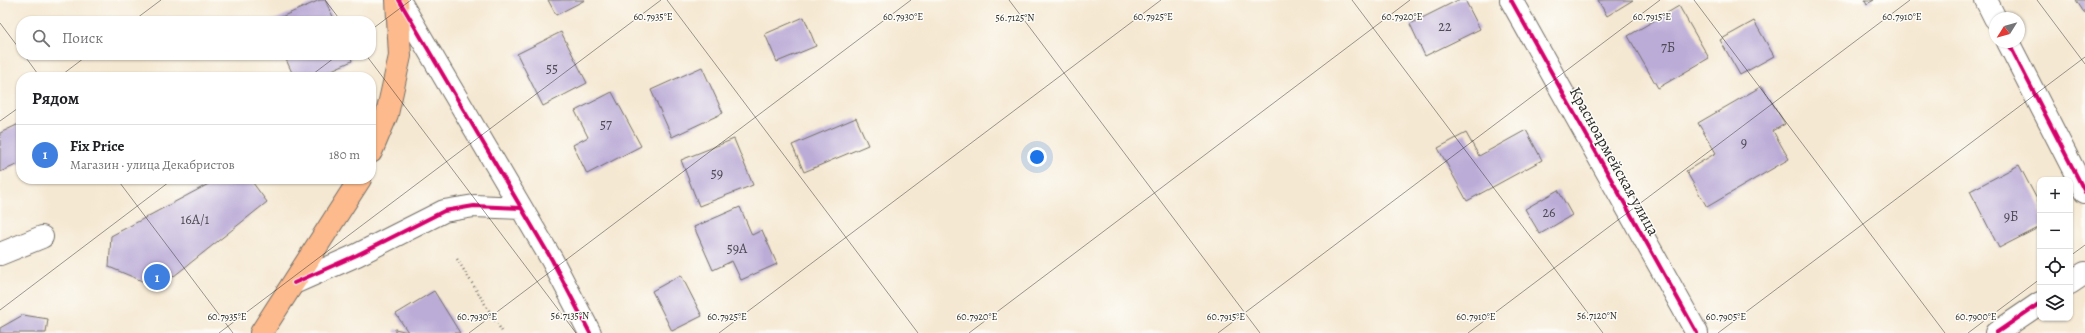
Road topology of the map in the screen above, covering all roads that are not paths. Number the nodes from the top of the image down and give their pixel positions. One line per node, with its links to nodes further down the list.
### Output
1 (398, 0): 6 (main road); 9 (street)
2 (1511, 0): 18 (street, Красноармейская улица)
3 (1986, 0): 4 (street)
4 (1992, 12)
5 (2011, 48): 8 (street)
6 (376, 140)
7 (357, 184): 14 (main road)
8 (2085, 192)
9 (521, 208): 14 (street); 17 (street)
10 (42, 237): 11 (street)
11 (0, 254)
12 (2085, 273): 13 (street)
13 (2073, 281)
14 (294, 283): 16 (main road)
15 (2037, 305): 19 (street)
16 (261, 333)
17 (590, 333)
18 (1697, 333)
19 (1996, 333)

